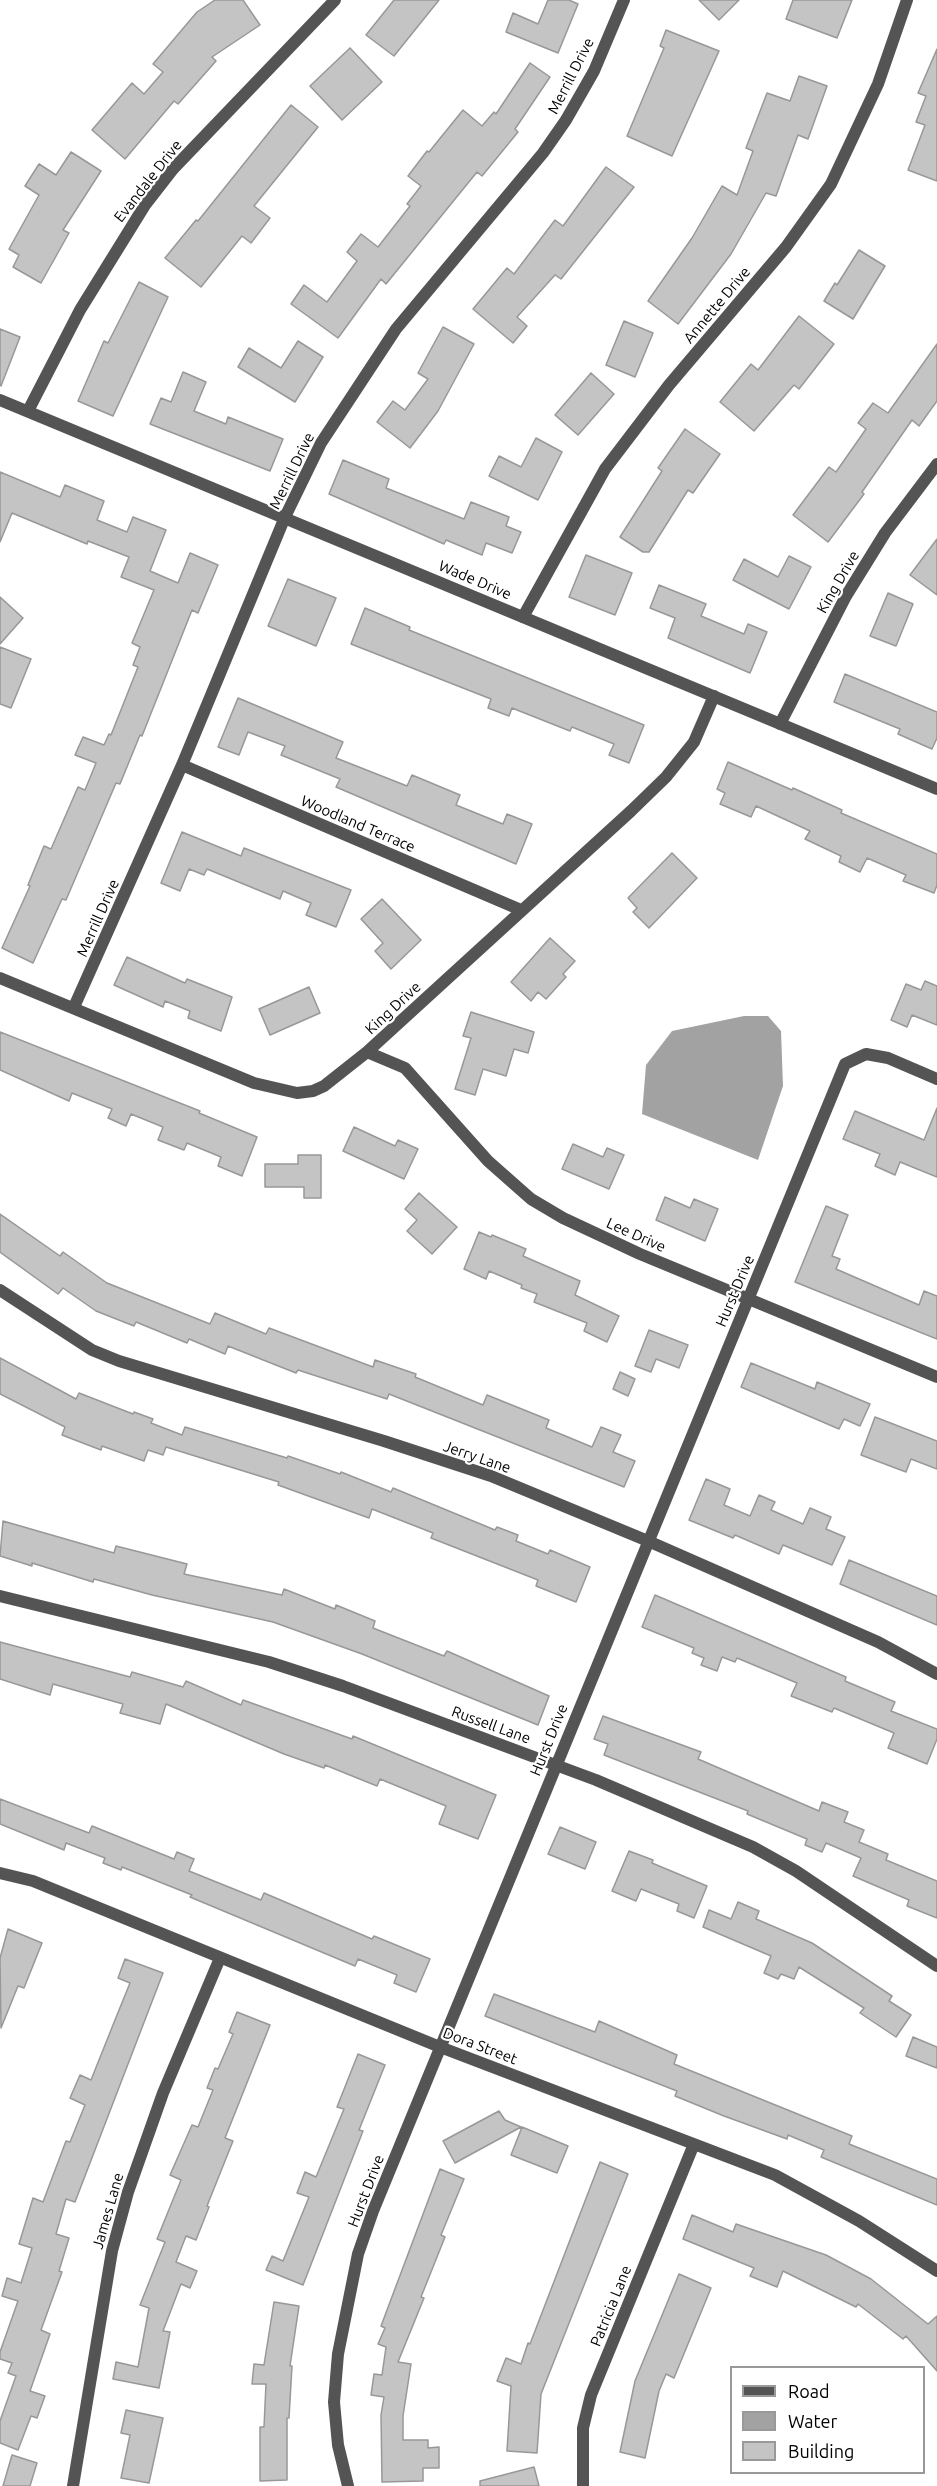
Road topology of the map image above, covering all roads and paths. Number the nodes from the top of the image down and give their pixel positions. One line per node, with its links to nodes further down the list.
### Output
1 (335, 0): 5 (street, Evandale Drive)
2 (624, 0): 7 (street, Merrill Drive)
3 (907, 0): 8 (street, Annette Drive)
4 (0, 400): 5 (street, Wade Drive)
5 (28, 411): 7 (street, Wade Drive)
6 (937, 464): 10 (street, King Drive)
7 (285, 517): 8 (street, Wade Drive); 11 (street, Merrill Drive)
8 (523, 616): 9 (street, Wade Drive)
9 (714, 696): 10 (street, Wade Drive); 13 (street, King Drive)
10 (780, 724): 12 (street, Wade Drive)
11 (182, 765): 13 (street, Woodland Terrace); 15 (street, Merrill Drive)
12 (937, 789)
13 (521, 910): 16 (street, King Drive)
14 (0, 978): 15 (street, King Drive)
15 (75, 1007): 16 (street, King Drive)
16 (368, 1052): 19 (street, Lee Drive)
17 (937, 1079): 19 (street, Hurst Drive)
18 (0, 1290): 21 (street, Jerry Lane)
19 (748, 1299): 20 (street, Lee Drive); 21 (street, Hurst Drive)
20 (937, 1377)
21 (648, 1541): 23 (street, Jerry Lane); 24 (street, Hurst Drive)
22 (0, 1596): 24 (street, Russell Lane)
23 (937, 1674)
24 (555, 1765): 27 (street, Russell Lane); 28 (street, Hurst Drive)
25 (0, 1872): 26 (street, Dora Street)
26 (220, 1958): 28 (street, Dora Street); 31 (street, James Lane)
27 (937, 1966)
28 (440, 2047): 29 (street, Dora Street); 32 (street, Hurst Drive)
29 (694, 2144): 30 (street, Dora Street); 33 (street, Patricia Lane)
30 (937, 2271)
31 (73, 2486)
32 (348, 2486)
33 (583, 2486)

